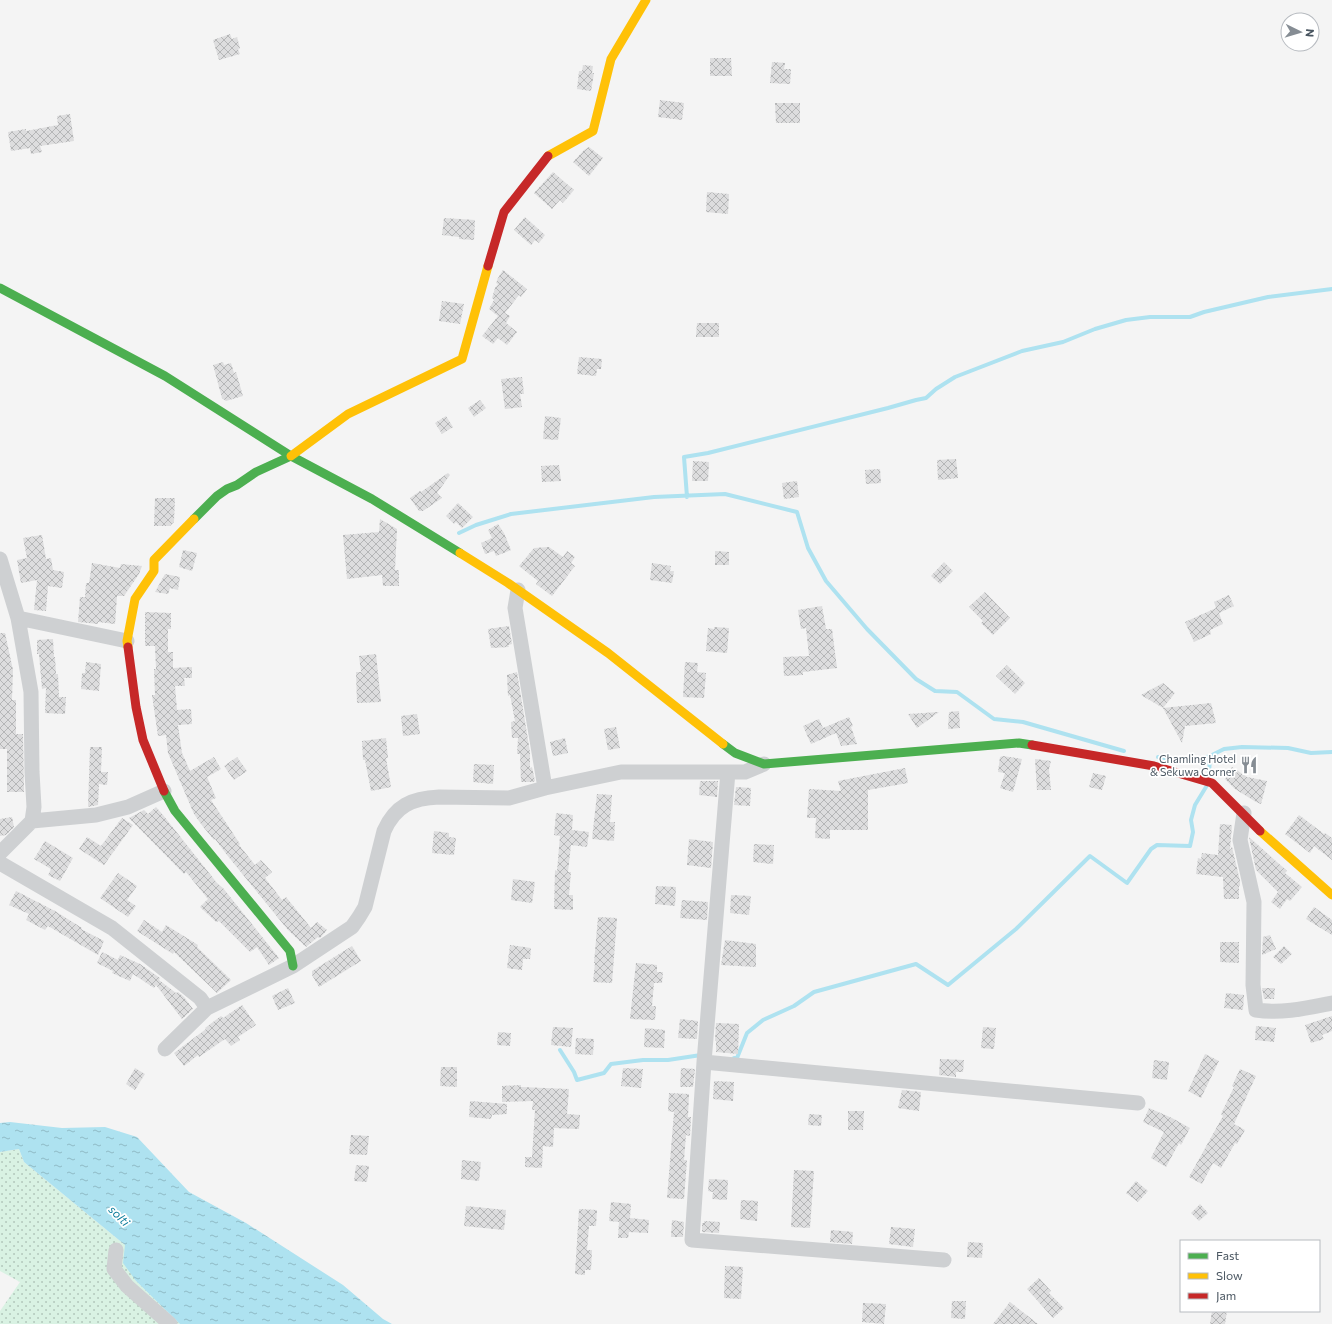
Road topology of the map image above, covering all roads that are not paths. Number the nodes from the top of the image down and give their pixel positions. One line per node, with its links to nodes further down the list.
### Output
1 (646, 0): 3 (street)
2 (0, 288): 3 (street)
3 (291, 456): 5 (street); 7 (street)
4 (0, 558): 6 (street)
5 (518, 590): 8 (street); 10 (street)
6 (18, 618): 7 (street); 13 (street)
7 (127, 641): 11 (street)
8 (764, 764): 9 (street); 12 (street)
9 (728, 772): 10 (street); 21 (street)
10 (545, 788): 17 (street)
11 (164, 791): 13 (street); 17 (street)
12 (1244, 813): 16 (street); 18 (street)
13 (32, 821): 14 (street)
14 (0, 853)
15 (0, 863): 19 (street)
16 (1332, 895)
17 (293, 966): 19 (street)
18 (1332, 1003)
19 (207, 1008): 20 (street)
20 (165, 1049)
21 (704, 1062): 22 (street); 24 (street)
22 (1138, 1103)
23 (116, 1250): 25 (street)
24 (944, 1260)
25 (170, 1324)

